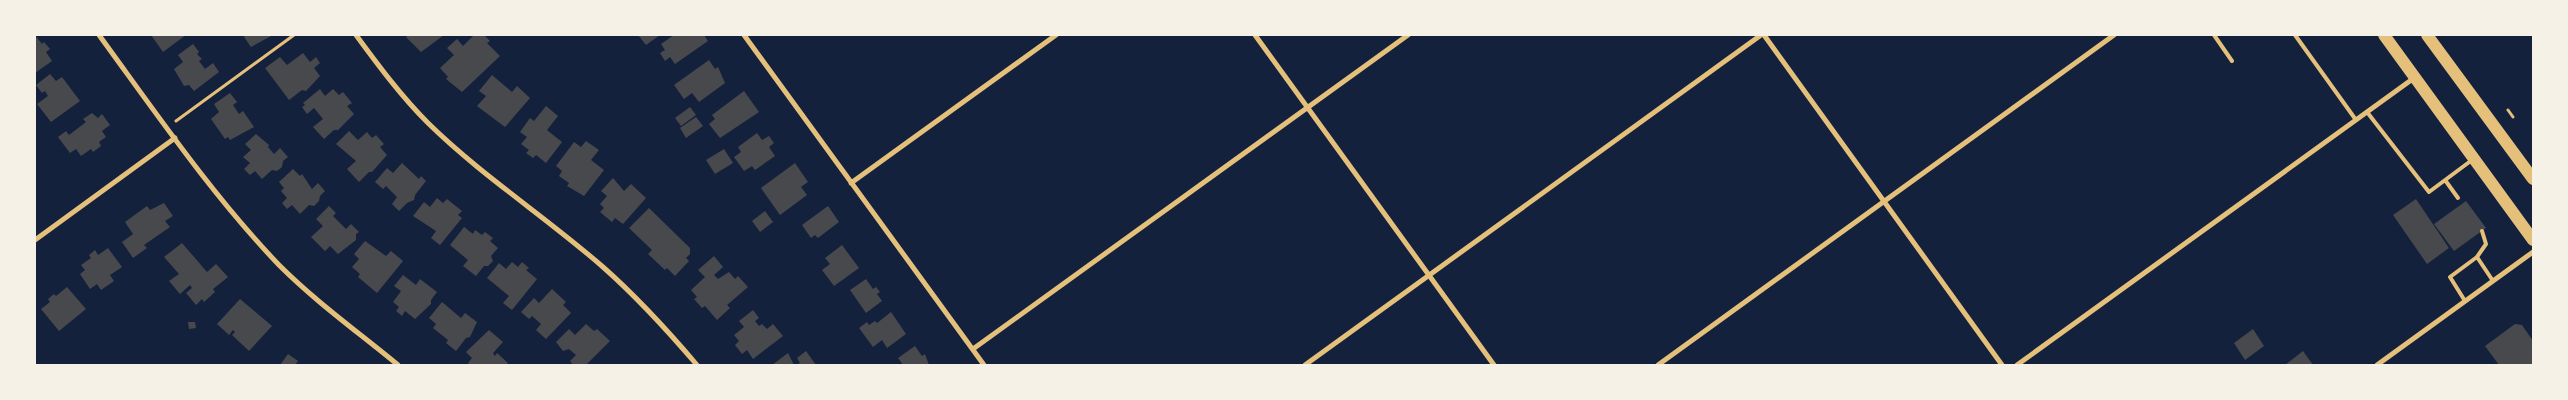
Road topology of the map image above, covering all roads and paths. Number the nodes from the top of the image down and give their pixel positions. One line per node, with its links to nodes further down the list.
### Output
1 (99, 35): 21 (street)
2 (294, 35): 21 (path)
3 (356, 35): 39 (street)
4 (744, 35): 26 (street)
5 (1056, 35): 26 (street)
6 (1255, 35): 16 (street)
7 (1408, 35): 16 (street)
8 (1763, 35): 28 (street); 34 (street)
9 (2114, 35): 28 (street)
10 (2214, 35): 14 (lane)
11 (2295, 35): 20 (lane)
12 (2384, 35): 15 (main road)
13 (2427, 35): 24 (main road)
14 (2232, 61)
15 (2415, 78): 18 (street); 23 (main road)
16 (1307, 108): 34 (street); 37 (street)
17 (2508, 110): 19 (path)
18 (2367, 112): 20 (street); 25 (lane)
19 (2513, 117)
20 (2356, 120): 45 (street)
21 (167, 128): 22 (street)
22 (175, 138): 30 (street); 38 (street)
23 (2474, 158): 25 (lane); 31 (main road)
24 (2533, 179)
25 (2445, 180): 27 (lane)
26 (851, 183): 37 (street)
27 (2458, 198)
28 (1884, 202): 43 (street); 44 (street)
29 (2482, 231): 33 (lane)
30 (35, 240)
31 (2533, 240)
32 (2533, 252): 35 (street)
33 (2477, 257): 35 (lane); 36 (lane)
34 (1429, 275): 41 (street); 42 (street)
35 (2493, 281): 36 (street)
36 (2465, 301): 46 (street)
37 (973, 349): 40 (street)
38 (398, 365)
39 (698, 365)
40 (984, 365)
41 (1305, 365)
42 (1494, 365)
43 (1658, 365)
44 (2002, 365)
45 (2017, 365)
46 (2377, 365)

